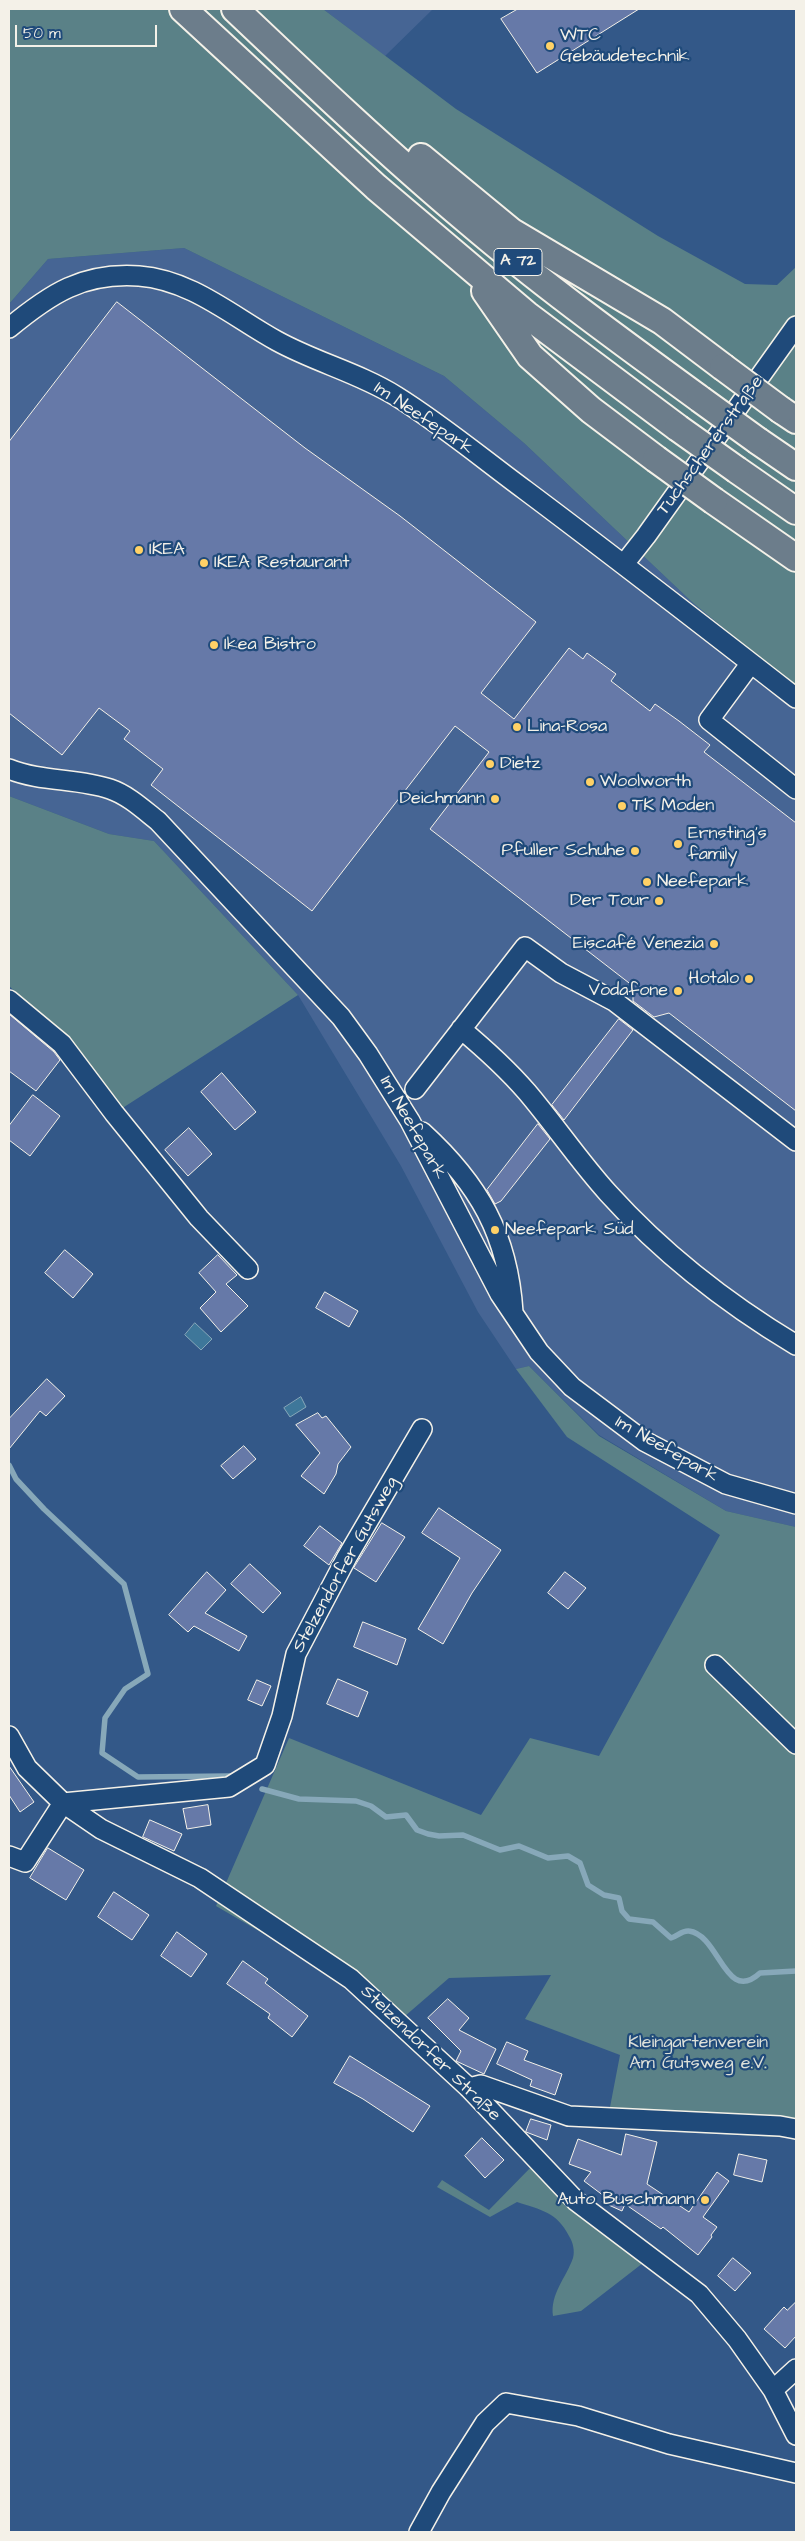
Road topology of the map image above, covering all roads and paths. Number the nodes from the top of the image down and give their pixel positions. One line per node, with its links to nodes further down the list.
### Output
1 (182, 9): 4 (highway, A 72)
2 (235, 9): 3 (highway, A 72)
3 (345, 114): 7 (highway, bridge); 8 (highway, A 72, bridge)
4 (467, 263): 9 (highway, A 72, bridge); 10 (highway, bridge)
5 (796, 326): 11 (street, Tuchschererstraße)
6 (9, 328): 11 (street, Im Neefepark)
7 (789, 415)
8 (796, 467)
9 (796, 511)
10 (796, 558)
11 (624, 564): 12 (street, Im Neefepark)
12 (751, 663): 13 (street, Im Neefepark); 15 (street)
13 (796, 698)
14 (9, 769): 23 (street, Im Neefepark)
15 (796, 789)
16 (9, 1000): 20 (street)
17 (461, 1029): 18 (street); 19 (street); 21 (street)
18 (415, 1089)
19 (796, 1141)
20 (248, 1269)
21 (796, 1345)
22 (422, 1429): 27 (street, Stelzendorfer Gutsweg)
23 (796, 1504)
24 (715, 1665): 26 (street)
25 (9, 1736): 27 (street, Stelzendorfer Straße)
26 (796, 1744)
27 (63, 1804): 28 (street); 29 (street, Stelzendorfer Straße)
28 (9, 1856)
29 (469, 2088): 30 (street); 32 (street, Stelzendorfer Straße)
30 (791, 2124)
31 (796, 2369): 32 (street)
32 (773, 2390): 33 (street, Stelzendorfer Straße)
33 (796, 2435)
34 (796, 2473): 35 (street)
35 (419, 2532)

